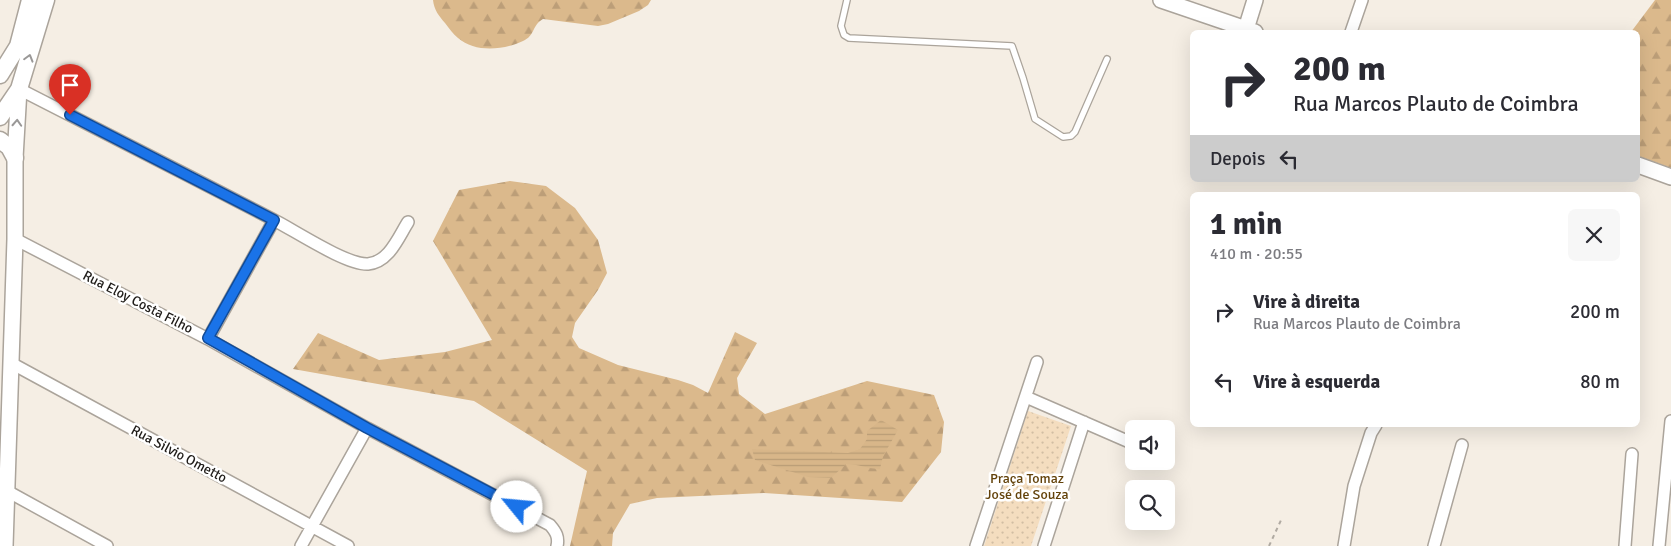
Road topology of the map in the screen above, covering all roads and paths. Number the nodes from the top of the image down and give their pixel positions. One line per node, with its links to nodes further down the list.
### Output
1 (30, 0): 11 (main road)
2 (46, 0): 13 (main road, one-way to 2)
3 (848, 0): 10 (lane)
4 (1161, 0): 7 (street)
5 (1254, 0): 8 (street)
6 (1362, 0): 9 (street)
7 (1247, 30)
8 (1250, 30)
9 (1352, 30)
10 (1107, 59)
11 (0, 75)
12 (0, 81): 13 (main road)
13 (19, 89): 14 (main road); 16 (street, one-way to 13); 19 (street)
14 (0, 117)
15 (0, 140): 16 (main road)
16 (15, 158): 21 (street)
17 (1640, 166): 18 (street)
18 (1671, 177)
19 (274, 220): 20 (street); 22 (street)
20 (408, 222)
21 (15, 239): 22 (street, Rua Eloy Costa Filho); 24 (street)
22 (208, 338): 29 (street, Rua Eloy Costa Filho)
23 (1037, 362): 25 (street)
24 (11, 363): 33 (street); 35 (street, Rua Silvio Ometto)
25 (1026, 397): 27 (street); 41 (street)
26 (1671, 421): 47 (street)
27 (1084, 422): 30 (street); 42 (street)
28 (1374, 427): 44 (street)
29 (367, 428): 35 (street); 40 (street, Rua Eloy Costa Filho)
30 (1125, 440)
31 (1462, 445): 45 (street)
32 (1632, 454): 46 (street)
33 (7, 491): 36 (street); 37 (street)
34 (1282, 518): 43 (path)
35 (312, 526): 38 (street); 39 (street, Rua Silvio Ometto)
36 (3, 542)
37 (107, 546)
38 (301, 546)
39 (348, 546)
40 (557, 546)
41 (976, 546)
42 (1044, 546)
43 (1269, 546)
44 (1344, 546)
45 (1434, 546)
46 (1625, 546)
47 (1660, 546)

